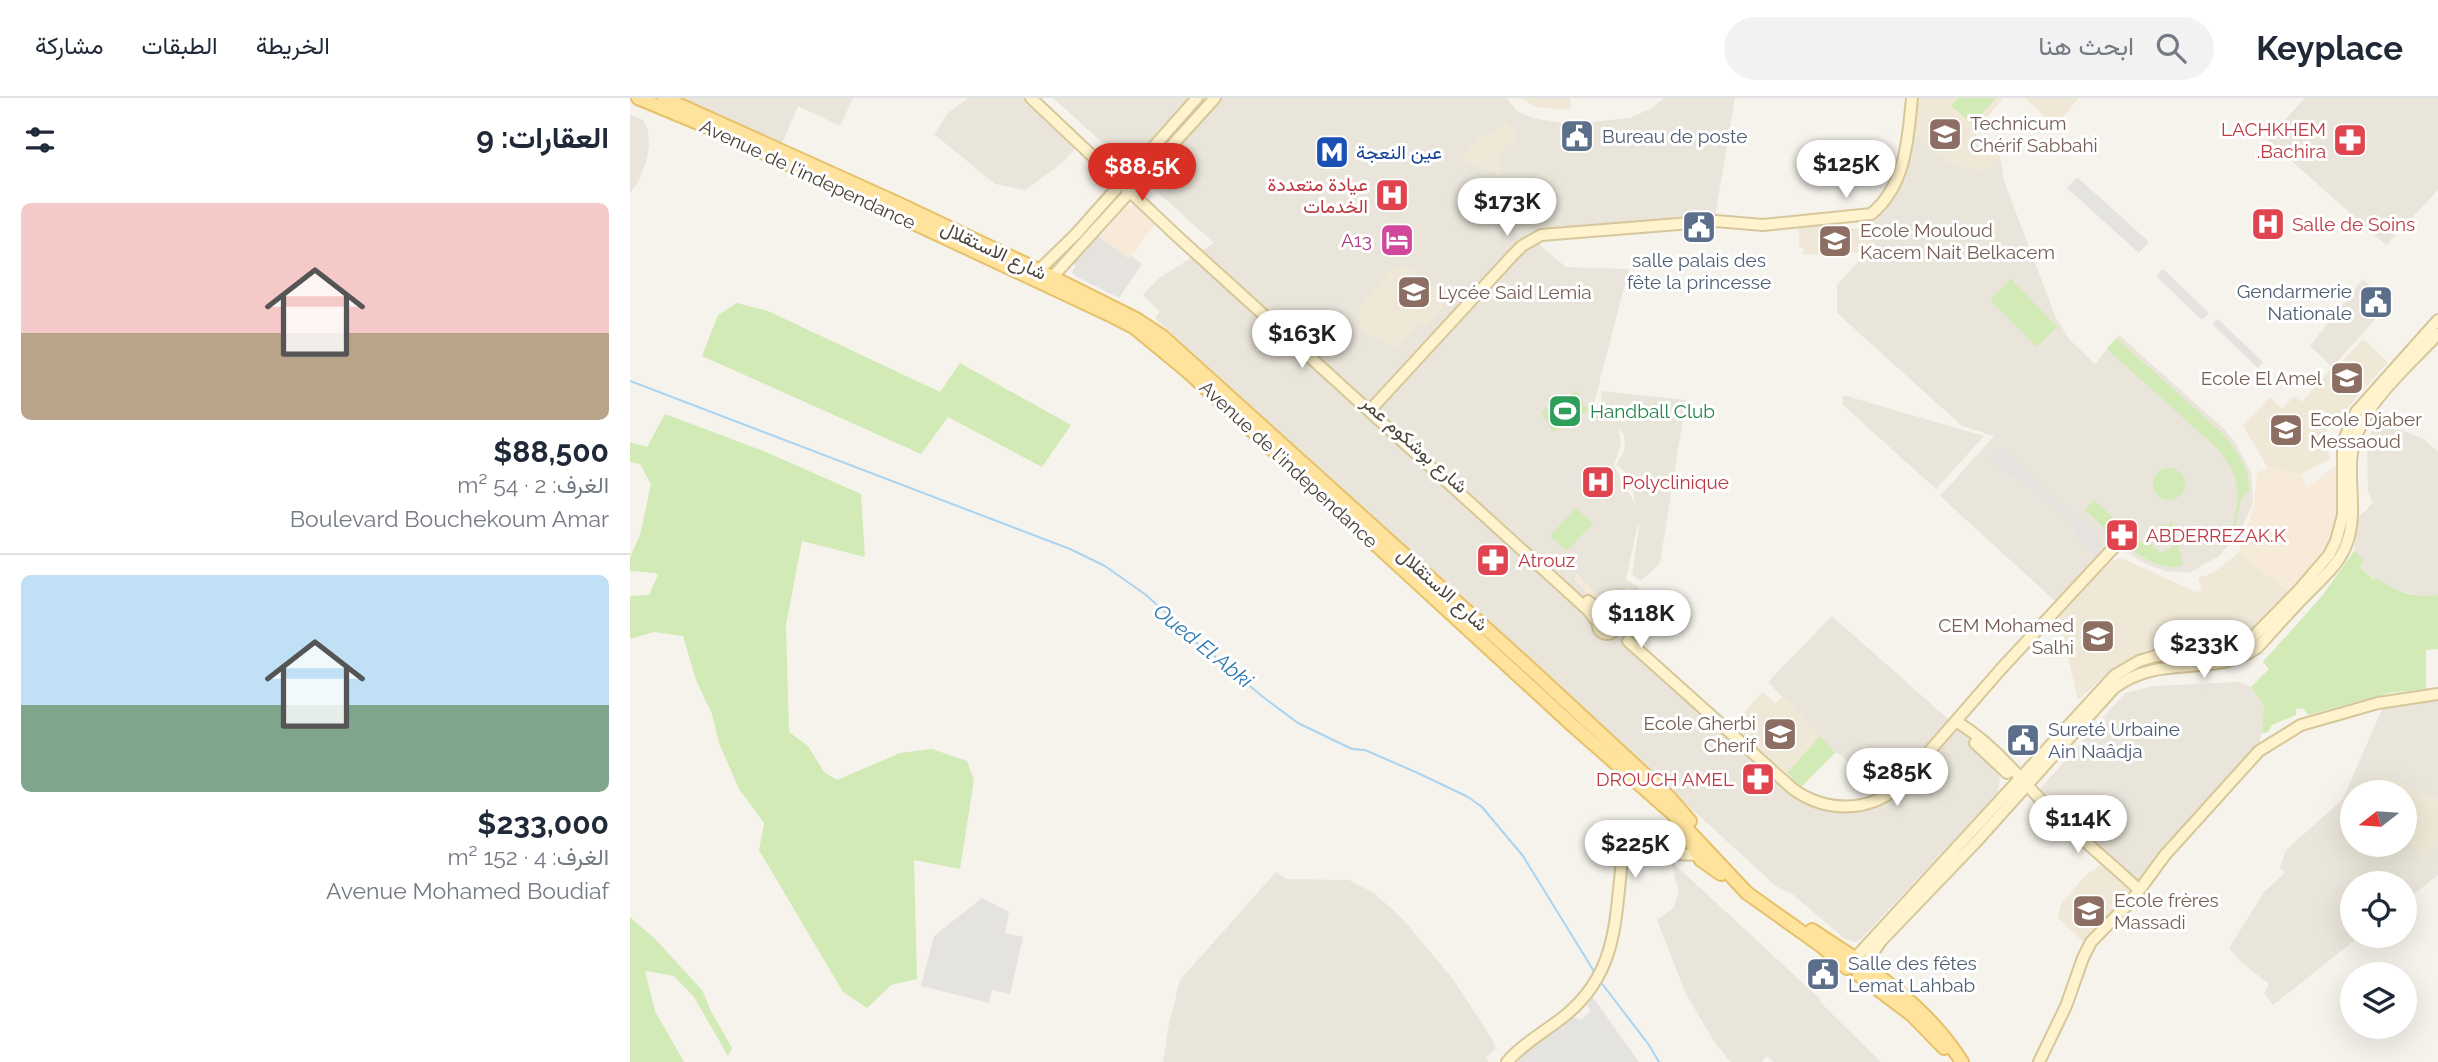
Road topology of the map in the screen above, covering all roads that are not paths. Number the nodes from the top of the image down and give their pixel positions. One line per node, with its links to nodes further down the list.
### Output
1 (638, 98): 10 (main road, Avenue de l'independance)
2 (664, 98): 10 (main road, شارع الاستقلال)
3 (1031, 98): 8 (street)
4 (1039, 98): 8 (street, شارع بوشكوم عمر)
5 (1197, 98): 8 (street)
6 (1215, 98): 9 (street)
7 (1912, 98): 14 (street)
8 (1123, 181): 9 (street, شارع بوشكوم عمر); 10 (street)
9 (1132, 190): 11 (street); 14 (street, شارع بوشكوم عمر); 16 (street)
10 (1035, 274): 11 (main road, شارع الاستقلال)
11 (1048, 281): 26 (main road, Avenue de l'independance); 26 (main road, شارع الاستقلال)
12 (2438, 320): 23 (street)
13 (2438, 334): 24 (street)
14 (1374, 406): 17 (street, شارع بوشكوم عمر)
15 (2117, 544): 19 (street)
16 (1598, 623): 17 (street); 17 (street)
17 (1612, 625): 20 (street)
18 (2438, 694): 27 (street)
19 (1969, 708): 20 (street); 21 (street)
20 (1957, 722): 21 (street); 22 (street)
21 (1974, 733): 22 (street)
22 (2001, 762): 23 (street); 24 (street); 25 (street)
23 (2036, 762): 24 (street)
24 (2022, 783): 25 (street); 27 (street); 28 (street)
25 (2003, 795): 28 (street)
26 (1705, 850): 28 (main road, شارع الاستقلال); 28 (main road, Avenue de l'independance); 29 (street)
27 (2138, 889): 32 (street)
28 (1858, 964): 30 (main road); 31 (main road)
29 (1507, 1062)
30 (1953, 1062)
31 (1962, 1062)
32 (2039, 1062)

